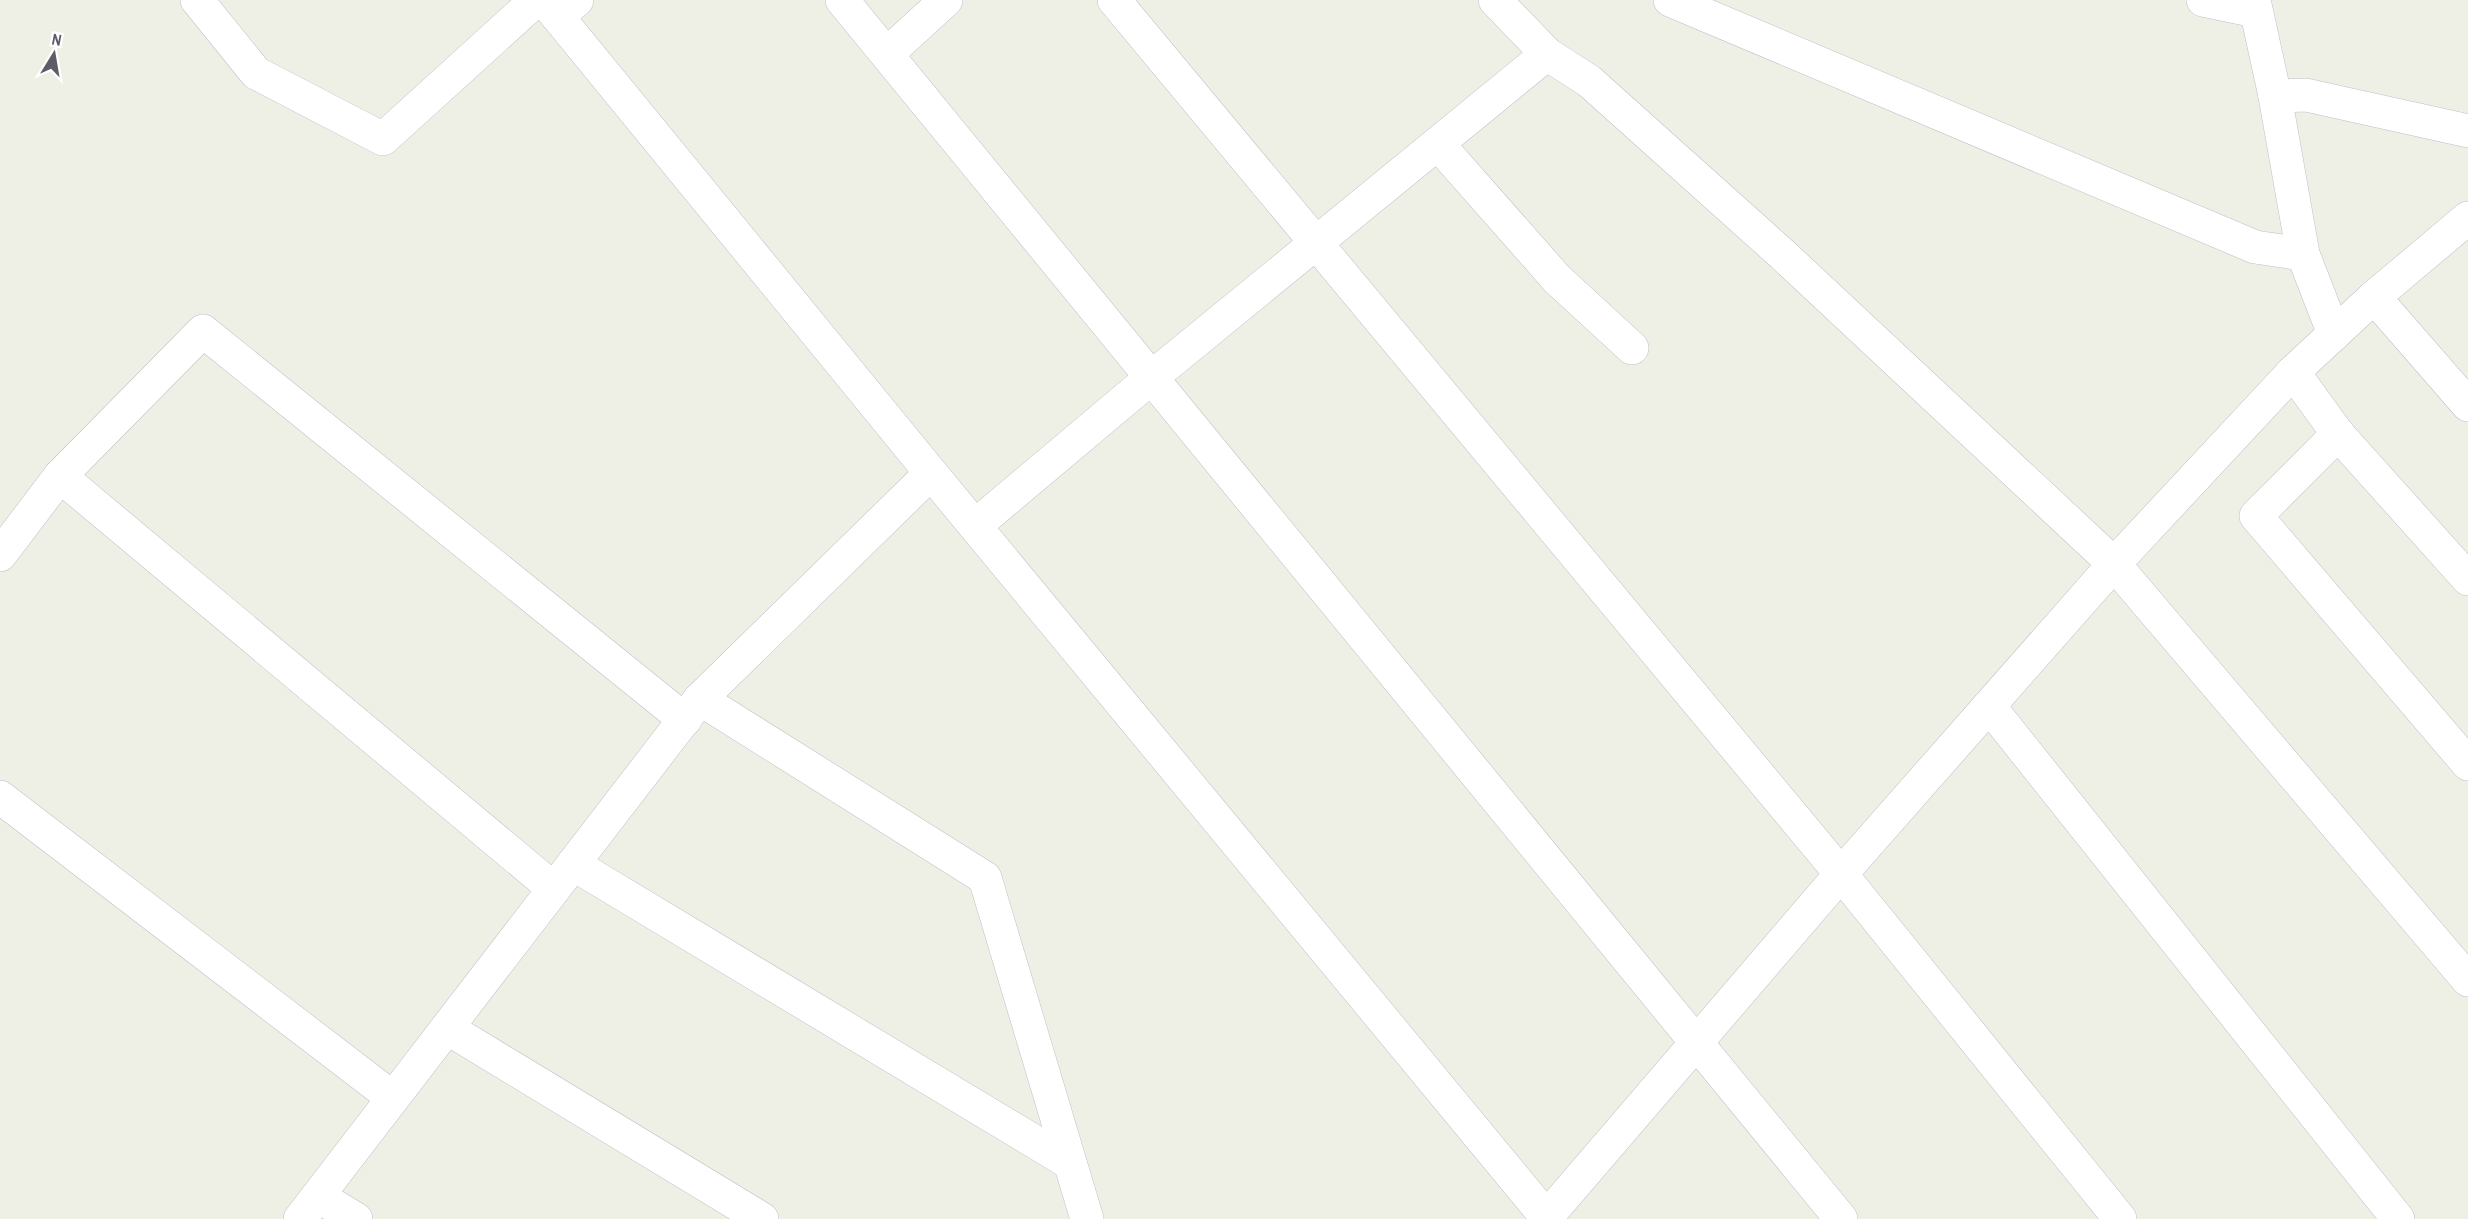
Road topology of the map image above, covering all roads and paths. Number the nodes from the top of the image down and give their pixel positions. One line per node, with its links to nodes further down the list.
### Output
1 (197, 0): 8 (street)
2 (842, 0): 10 (street)
3 (946, 0): 10 (street)
4 (1114, 0): 16 (street)
5 (1495, 0): 11 (street)
6 (1670, 0): 17 (street)
7 (2203, 0): 9 (street)
8 (554, 4): 25 (street)
9 (2254, 5): 12 (street)
10 (887, 54): 22 (street)
11 (1547, 54): 14 (street); 29 (street)
12 (2275, 96): 13 (street); 17 (street)
13 (2468, 131)
14 (1438, 144): 16 (street); 20 (street)
15 (2468, 218): 18 (street)
16 (1318, 242): 22 (street); 35 (street)
17 (2303, 254): 19 (street)
18 (2374, 297): 19 (street); 23 (street)
19 (2334, 334): 21 (street)
20 (1632, 348)
21 (2293, 372): 24 (street); 29 (street)
22 (1152, 377): 27 (street); 39 (street)
23 (2468, 405)
24 (2338, 434): 30 (street); 33 (street)
25 (931, 473): 27 (street); 32 (street)
26 (60, 476): 28 (street); 32 (street); 36 (street)
27 (976, 525): 43 (street)
28 (0, 555)
29 (2114, 564): 31 (street); 37 (street)
30 (2468, 579)
31 (1989, 706): 35 (street); 49 (street)
32 (692, 710): 36 (street); 41 (street)
33 (2468, 764)
34 (0, 797): 40 (street)
35 (1841, 874): 39 (street); 48 (street)
36 (564, 877): 38 (street); 41 (street)
37 (2468, 980)
38 (447, 1028): 40 (street); 45 (street)
39 (1698, 1042): 43 (street); 47 (street)
40 (393, 1098): 42 (street)
41 (1070, 1163): 46 (street)
42 (309, 1207): 44 (street)
43 (1546, 1218)
44 (356, 1219)
45 (762, 1219)
46 (1087, 1219)
47 (1841, 1219)
48 (2120, 1219)
49 (2398, 1219)

